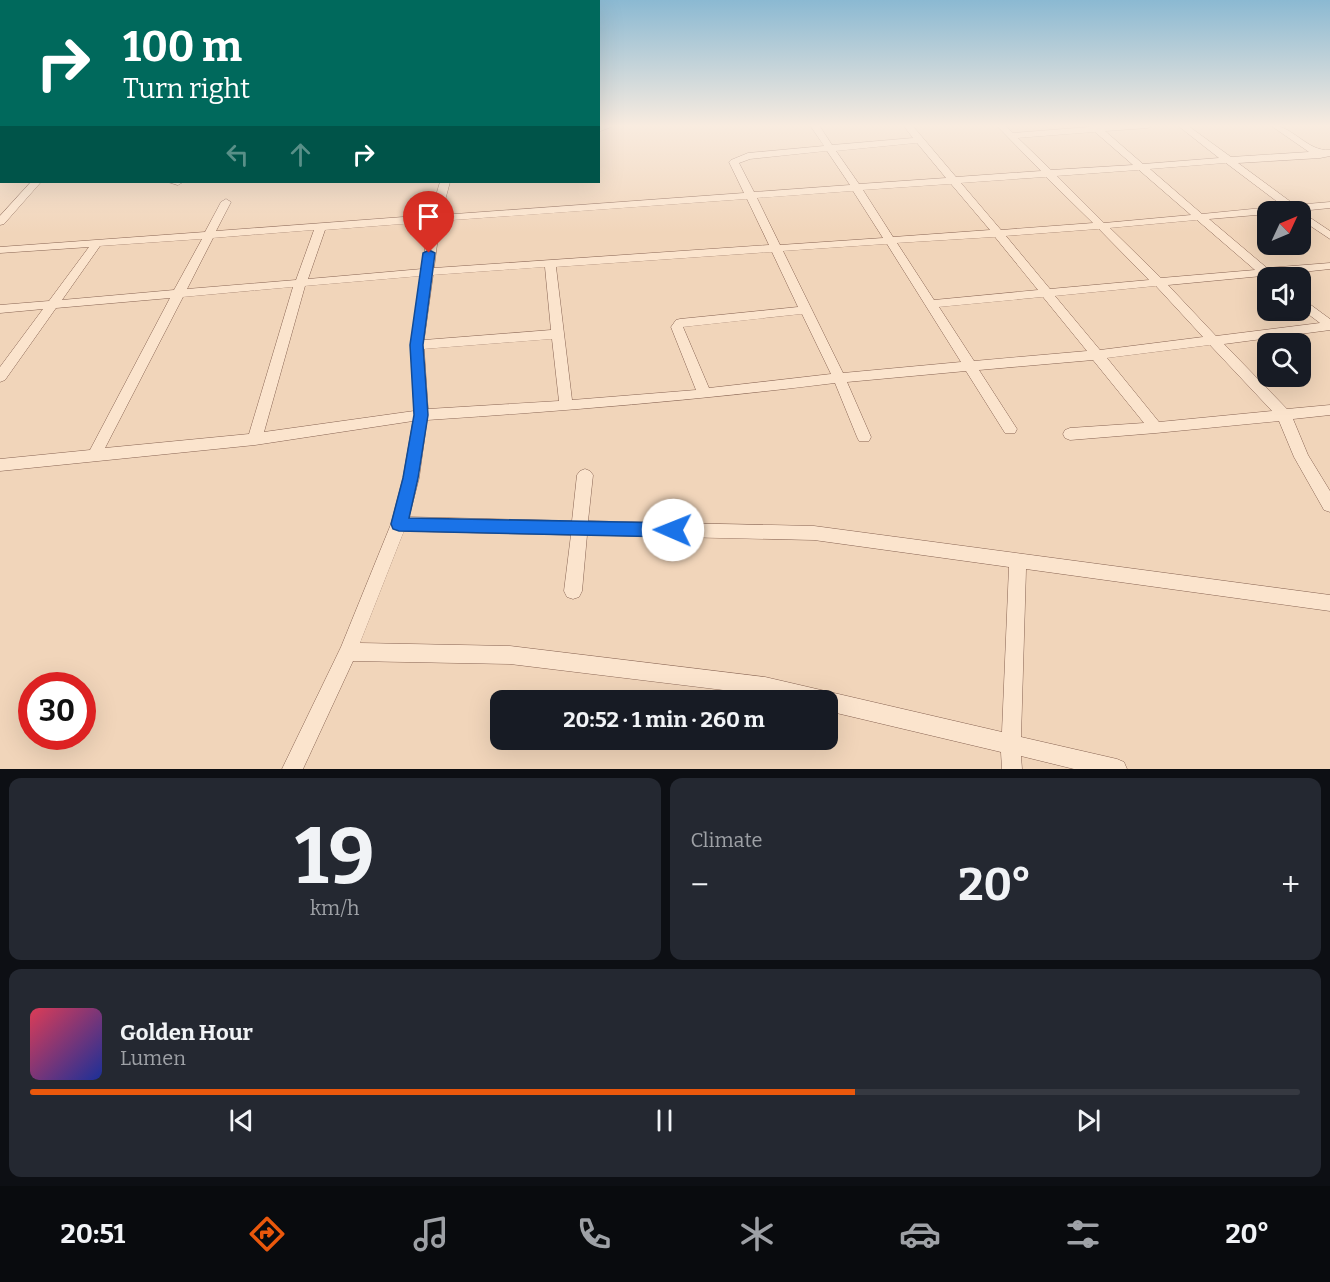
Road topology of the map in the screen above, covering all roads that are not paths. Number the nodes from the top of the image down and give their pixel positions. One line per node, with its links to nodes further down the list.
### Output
1 (736, 161): 14 (street)
2 (838, 161): 13 (street)
3 (936, 161): 10 (street)
4 (1036, 161): 9 (street)
5 (1134, 161): 8 (street)
6 (1217, 161): 8 (street)
7 (1229, 161): 15 (street)
8 (1141, 167): 9 (street); 22 (street)
9 (1048, 173): 10 (street); 27 (street)
10 (952, 180): 13 (street); 28 (street)
11 (35, 183): 18 (street)
12 (445, 183): 23 (street)
13 (856, 187): 14 (street); 31 (street)
14 (750, 195): 23 (street); 33 (street)
15 (1283, 201)
16 (226, 202): 29 (street)
17 (0, 204): 18 (street)
18 (16, 204): 24 (street)
19 (1330, 205): 20 (street)
20 (1311, 208)
21 (1257, 213): 22 (street)
22 (1199, 216): 27 (street); 37 (street)
23 (435, 217): 26 (street); 39 (street)
24 (0, 222)
25 (1311, 222): 30 (street)
26 (321, 226): 29 (street); 42 (street)
27 (1102, 226): 28 (street); 41 (street)
28 (998, 233): 31 (street); 43 (street)
29 (210, 234): 32 (street); 44 (street)
30 (1330, 236)
31 (890, 241): 33 (street); 45 (street)
32 (97, 243): 34 (street); 46 (street)
33 (776, 249): 35 (street); 48 (street)
34 (0, 250)
35 (550, 264): 39 (street); 51 (street)
36 (1330, 266): 38 (street)
37 (1259, 267)
38 (1311, 269)
39 (426, 272): 42 (street); 53 (street)
40 (1257, 276): 41 (street)
41 (1159, 283): 43 (street); 52 (street)
42 (300, 284): 44 (street); 67 (street)
43 (1047, 293): 45 (street); 54 (street)
44 (178, 294): 46 (street); 68 (street)
45 (931, 304): 55 (street)
46 (52, 305): 47 (street); 56 (street)
47 (0, 309)
48 (806, 310): 57 (street); 58 (street)
49 (1311, 310): 50 (street)
50 (1330, 325): 52 (street)
51 (557, 334): 53 (street); 59 (street)
52 (1214, 340): 54 (street); 62 (street)
53 (417, 345): 61 (street)
54 (1097, 355): 55 (street); 63 (street)
55 (970, 366): 57 (street); 64 (street)
56 (0, 377)
57 (840, 378): 58 (street); 66 (street)
58 (705, 394): 59 (street)
59 (566, 406): 61 (street)
60 (1330, 410): 62 (street)
61 (421, 415): 67 (street); 72 (street)
62 (1284, 415): 63 (street); 71 (street)
63 (1156, 428): 65 (street)
64 (1010, 429)
65 (1070, 434)
66 (864, 436)
67 (255, 439): 68 (street)
68 (94, 456): 69 (street)
69 (0, 465)
70 (585, 475): 73 (street)
71 (1330, 505)
72 (399, 524): 73 (street); 77 (street)
73 (579, 528): 74 (street); 75 (street)
74 (1018, 562): 76 (street); 80 (street)
75 (573, 591)
76 (1330, 603)
77 (348, 652): 78 (street); 81 (street)
78 (781, 690)
79 (838, 704): 80 (street)
80 (1011, 746): 82 (street); 83 (street)
81 (292, 769)
82 (1012, 769)
83 (1117, 769)

